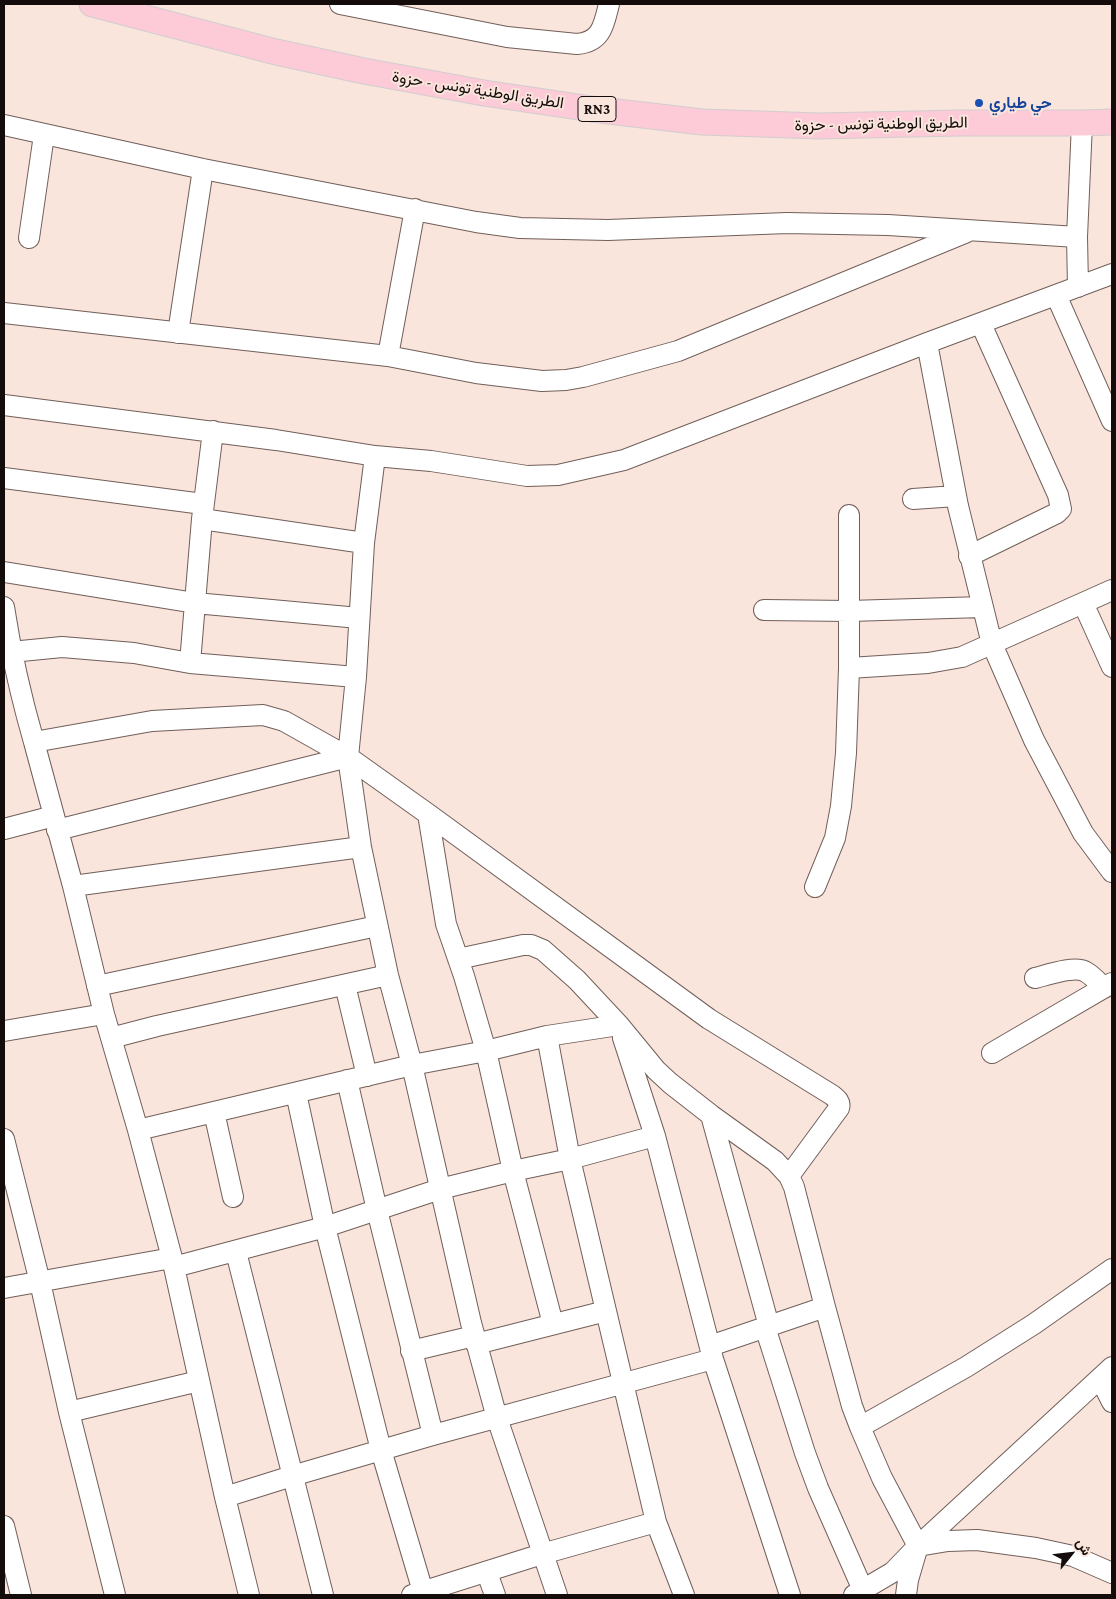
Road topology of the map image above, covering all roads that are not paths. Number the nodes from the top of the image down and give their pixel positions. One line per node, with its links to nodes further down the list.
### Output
1 (92, 4): 5 (main road, الطريق الوطنية تونس - حزوة / RN3)
2 (340, 4): 3 (street)
3 (609, 4)
4 (1112, 122): 5 (main road, الطريق الوطنية تونس - حزوة / RN3)
5 (1082, 123): 11 (street)
6 (4, 125): 7 (street)
7 (44, 134): 8 (street); 12 (street)
8 (203, 169): 9 (street); 18 (street)
9 (415, 209): 10 (street); 20 (street)
10 (971, 230): 11 (street); 20 (street)
11 (1077, 237): 14 (street)
12 (29, 238)
13 (1112, 274): 14 (street)
14 (1078, 287): 15 (street)
15 (1056, 296): 17 (street); 22 (street)
16 (4, 312): 18 (street)
17 (981, 324): 19 (street); 31 (street)
18 (178, 333): 20 (street)
19 (927, 343): 24 (street); 26 (street)
20 (388, 356)
21 (4, 405): 23 (street)
22 (1112, 421)
23 (212, 431): 24 (street); 28 (street)
24 (375, 456): 30 (street)
25 (4, 478): 28 (street)
26 (956, 496): 27 (street); 31 (street)
27 (913, 498)
28 (202, 511): 30 (street); 34 (street)
29 (849, 515): 39 (street)
30 (364, 543): 40 (street)
31 (969, 556): 37 (street)
32 (4, 572): 34 (street)
33 (1112, 590): 35 (street)
34 (195, 603): 40 (street); 43 (street)
35 (1083, 603): 41 (street); 45 (street)
36 (4, 607): 42 (street)
37 (982, 607): 39 (street); 41 (street)
38 (764, 610): 39 (street)
39 (849, 611): 44 (street)
40 (359, 618): 46 (street)
41 (992, 644): 44 (street); 54 (street)
42 (11, 652): 43 (street); 47 (street)
43 (190, 663): 46 (street)
44 (849, 668): 56 (street)
45 (1112, 668)
46 (356, 677): 49 (street)
47 (12, 695): 48 (street)
48 (34, 742): 49 (street); 51 (street)
49 (348, 757): 50 (street); 51 (street); 53 (street)
50 (428, 814): 58 (street); 82 (street)
51 (56, 823): 52 (street); 55 (street)
52 (4, 829)
53 (361, 847): 55 (street); 57 (street)
54 (1112, 872)
55 (72, 886): 62 (street)
56 (815, 887)
57 (377, 926): 59 (street); 62 (street)
58 (458, 959): 65 (street); 69 (street)
59 (388, 975): 61 (street); 71 (street)
60 (1035, 978): 63 (street)
61 (345, 985): 68 (street); 72 (street)
62 (97, 986): 64 (street)
63 (1108, 986): 70 (street)
64 (104, 1014): 66 (street); 68 (street)
65 (619, 1024): 67 (street); 76 (street); 78 (street)
66 (4, 1031)
67 (547, 1036): 69 (street); 80 (street)
68 (111, 1038): 77 (street)
69 (486, 1051): 71 (street); 81 (street)
70 (992, 1053)
71 (412, 1065): 72 (street); 83 (street)
72 (367, 1076): 73 (street)
73 (347, 1080): 74 (street); 85 (street)
74 (296, 1093): 75 (street); 86 (street)
75 (214, 1112): 77 (street); 84 (street)
76 (711, 1115): 82 (street); 95 (street)
77 (138, 1130): 88 (street)
78 (656, 1136): 80 (street); 98 (street)
79 (4, 1139): 90 (street)
80 (570, 1159): 81 (street); 93 (street)
81 (513, 1171): 83 (street); 94 (street)
82 (789, 1176): 92 (street)
83 (440, 1189): 85 (street); 96 (street)
84 (233, 1196)
85 (377, 1210): 86 (street); 97 (street)
86 (325, 1227): 87 (street); 107 (street)
87 (236, 1252): 88 (street); 108 (street)
88 (173, 1263): 90 (street); 100 (street)
89 (1112, 1269): 105 (street)
90 (40, 1282): 91 (street); 103 (street)
91 (4, 1288)
92 (824, 1307): 95 (street); 105 (street)
93 (606, 1311): 94 (street); 101 (street)
94 (553, 1324): 96 (street)
95 (767, 1326): 98 (street); 116 (street)
96 (475, 1340): 97 (street); 104 (street)
97 (411, 1351): 106 (street)
98 (711, 1352): 101 (street); 125 (street)
99 (1106, 1372): 102 (street); 112 (street)
100 (199, 1381): 103 (street); 109 (street)
101 (622, 1382): 104 (street); 110 (street)
102 (1112, 1402)
103 (69, 1412): 119 (street)
104 (497, 1418): 106 (street); 113 (street)
105 (860, 1427): 112 (street)
106 (433, 1435): 107 (street)
107 (382, 1450): 108 (street); 117 (street)
108 (292, 1476): 109 (street); 121 (street)
109 (225, 1497): 120 (street)
110 (656, 1522): 113 (street); 124 (street)
111 (4, 1526): 118 (street)
112 (918, 1546): 115 (street); 116 (street); 126 (street)
113 (542, 1554): 114 (street); 123 (street)
114 (487, 1573): 117 (street); 122 (street)
115 (1112, 1573)
116 (859, 1593)
117 (420, 1594)
118 (21, 1595)
119 (115, 1595)
120 (249, 1595)
121 (323, 1595)
122 (495, 1595)
123 (557, 1595)
124 (684, 1595)
125 (790, 1595)
126 (906, 1595)

